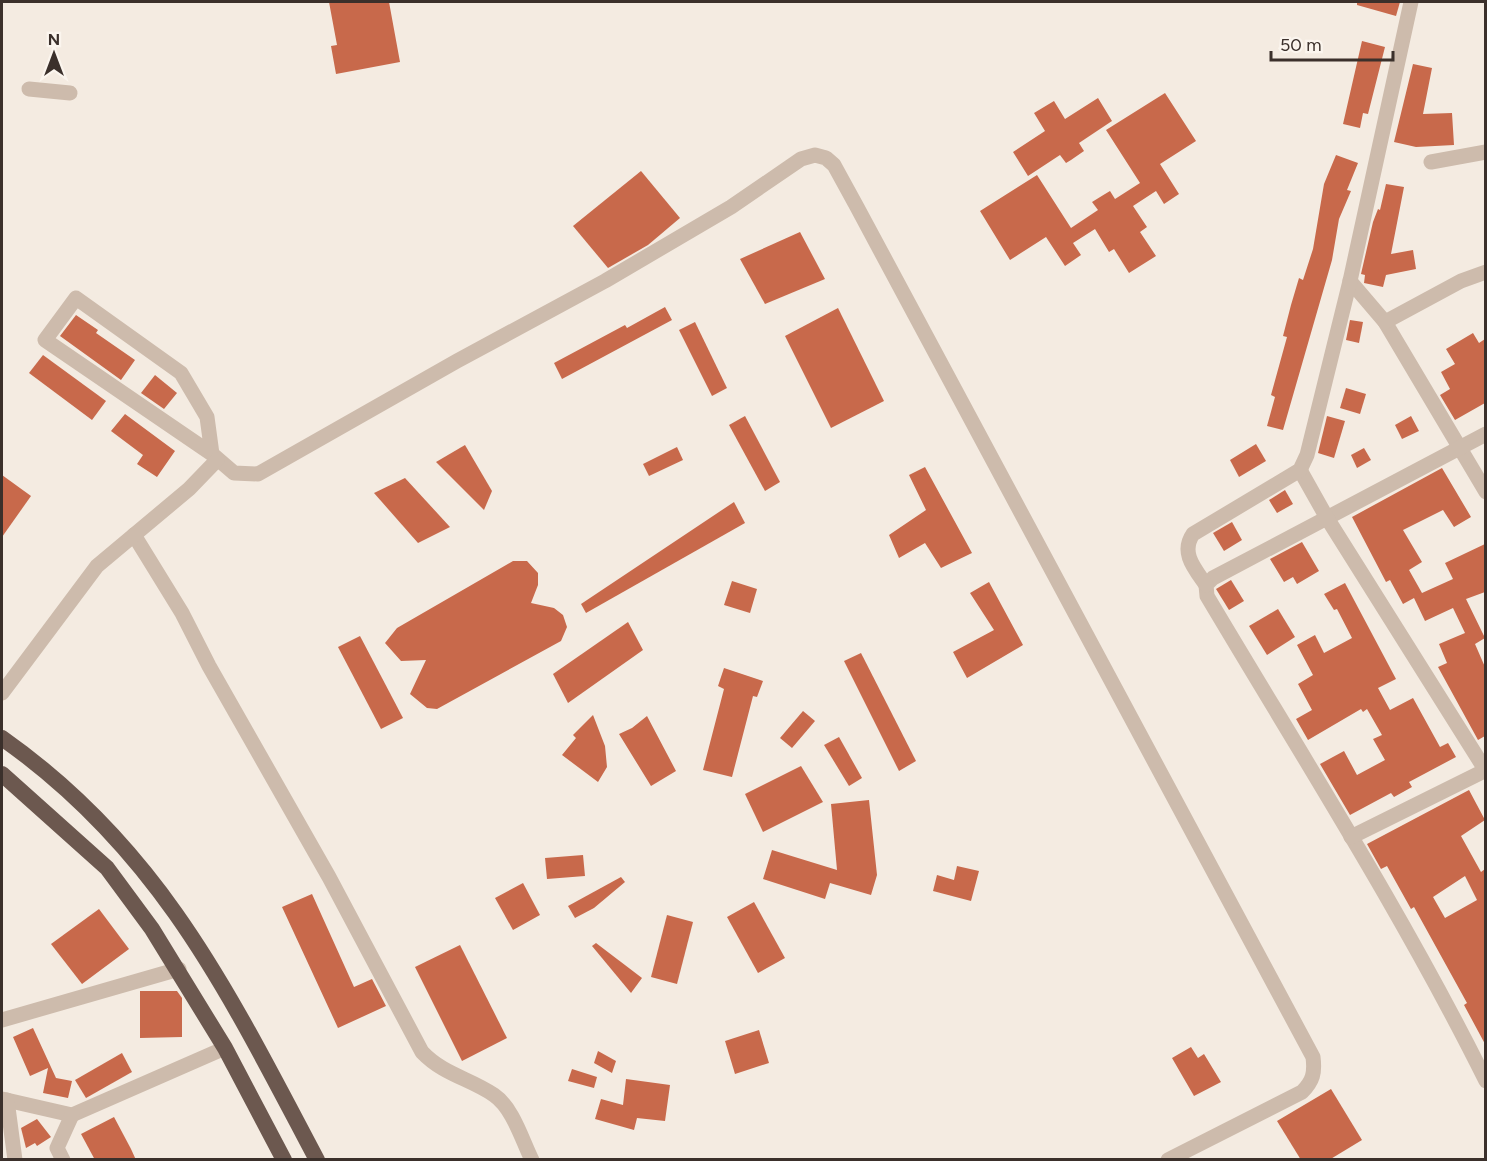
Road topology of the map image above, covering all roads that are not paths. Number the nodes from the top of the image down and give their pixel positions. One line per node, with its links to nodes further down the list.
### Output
1 (1411, 2): 7 (street)
2 (28, 89): 3 (street)
3 (70, 93)
4 (1485, 152): 5 (street)
5 (1431, 162)
6 (1485, 272): 8 (street)
7 (1350, 281): 8 (street); 12 (street)
8 (1385, 322): 10 (street)
9 (1485, 434): 10 (street)
10 (1460, 450): 13 (street); 14 (street)
11 (215, 457): 11 (street); 15 (street); 35 (street)
12 (1300, 470): 14 (street); 16 (street)
13 (1485, 492)
14 (1327, 518): 16 (street); 19 (street)
15 (134, 535): 17 (street); 34 (street)
16 (1206, 585): 21 (street)
17 (2, 693)
18 (2, 738): 26 (highway)
19 (1485, 770): 21 (street)
20 (2, 774): 22 (highway)
21 (1351, 837): 25 (street)
22 (179, 969): 23 (street); 24 (highway)
23 (2, 1020)
24 (225, 1048): 28 (highway); 29 (street)
25 (1485, 1081)
26 (284, 1098): 28 (highway); 33 (highway)
27 (4, 1099): 29 (street); 30 (street)
28 (257, 1108): 32 (highway)
29 (72, 1115): 31 (street)
30 (15, 1160)
31 (63, 1160)
32 (284, 1160)
33 (318, 1160)
34 (532, 1160)
35 (1168, 1160)

